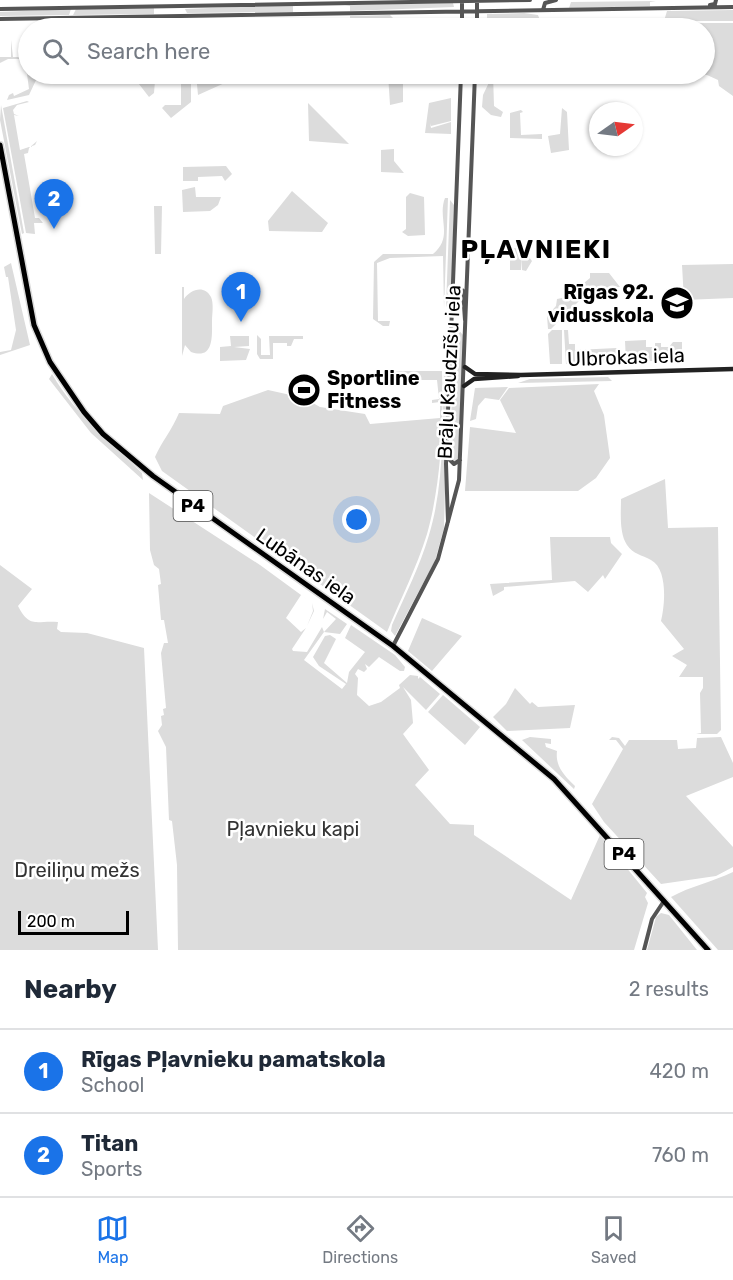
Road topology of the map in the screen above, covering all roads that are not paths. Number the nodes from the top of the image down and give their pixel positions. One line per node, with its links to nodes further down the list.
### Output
1 (462, 0): 2 (street); 7 (street); 12 (street)
2 (477, 0): 3 (street); 13 (street)
3 (530, 0)
4 (556, 0): 11 (street)
5 (716, 0): 8 (street)
6 (153, 5): 7 (street); 10 (street); 14 (street)
7 (168, 5): 15 (street)
8 (695, 7): 9 (street); 11 (street)
9 (733, 7)
10 (0, 9)
11 (543, 10): 13 (street)
12 (463, 12): 13 (street); 15 (street); 17 (street)
13 (478, 12): 18 (street)
14 (153, 16): 15 (street); 16 (street)
15 (167, 16)
16 (51, 18)
17 (463, 18)
18 (478, 18)
19 (0, 19): 20 (street)
20 (18, 19)
21 (461, 84): 24 (street, Brāļu Kaudzīšu iela)
22 (472, 84): 25 (street, Brāļu Kaudzīšu iela)
23 (0, 145): 33 (main road, Lubānas iela / P4)
24 (453, 290): 25 (street); 30 (street, Brāļu Kaudzīšu iela)
25 (467, 323): 26 (street, Brāļu Kaudzīšu iela)
26 (465, 367): 28 (main road, Ulbrokas iela); 29 (street, Brāļu Kaudzīšu iela)
27 (733, 369): 28 (main road, Ulbrokas iela)
28 (521, 375): 29 (main road, Ulbrokas iela)
29 (464, 386): 31 (street, Brāļu Kaudzīšu iela)
30 (447, 454): 31 (street); 32 (street, Brāļu Kaudzīšu iela)
31 (460, 459): 32 (street, Brāļu Kaudzīšu iela)
32 (448, 528): 33 (street, Brāļu Kaudzīšu iela)
33 (393, 646): 34 (main road, Lubānas iela / P4)
34 (664, 900): 35 (street); 36 (main road, Lubānas iela / P4)
35 (644, 950)
36 (708, 950)

